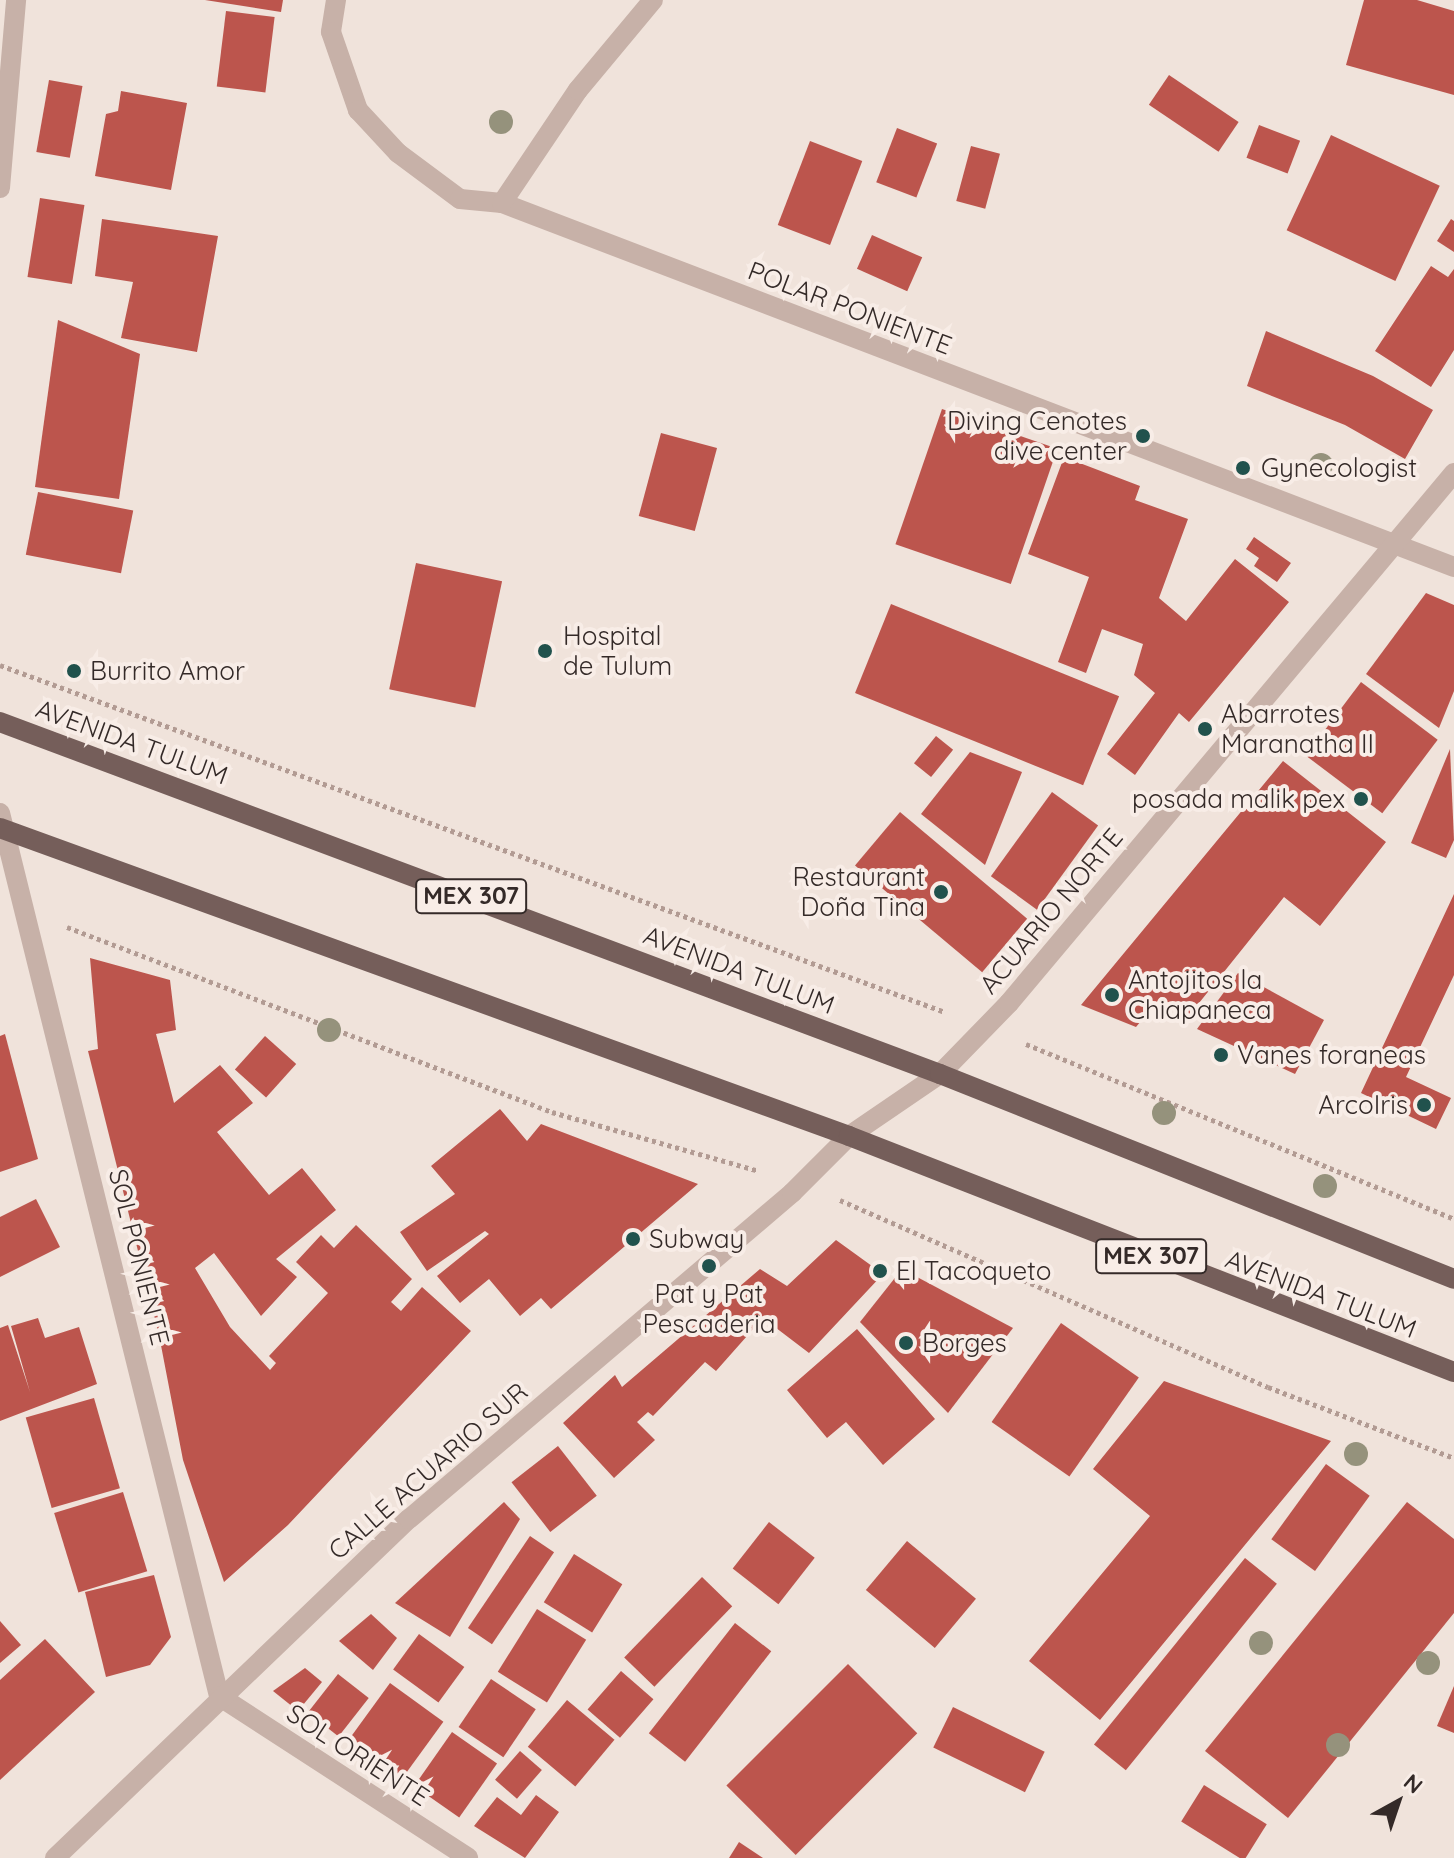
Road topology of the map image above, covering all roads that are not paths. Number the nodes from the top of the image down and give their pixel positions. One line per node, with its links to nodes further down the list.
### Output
1 (336, 0): 5 (street, POLAR PONIENTE)
2 (653, 0): 5 (street)
3 (14, 1): 4 (street)
4 (0, 188)
5 (502, 203): 7 (street, POLAR PONIENTE)
6 (1454, 473): 7 (street, ACUARIO NORTE)
7 (1390, 542): 8 (street, POLAR PONIENTE); 11 (street, ACUARIO NORTE)
8 (1454, 567)
9 (0, 722): 11 (main road, AVENIDA TULUM / MEX 307)
10 (3, 824): 12 (main road, AVENIDA TULUM / MEX 307); 15 (street, SOL PONIENTE)
11 (940, 1074): 12 (street, ACUARIO NORTE); 13 (main road, AVENIDA TULUM / MEX 307)
12 (849, 1136): 14 (main road, AVENIDA TULUM / MEX 307); 15 (street, CALLE ACUARIO SUR)
13 (1454, 1279)
14 (1454, 1372)
15 (219, 1696): 16 (street, CALLE ACUARIO SUR); 17 (street, SOL ORIENTE)
16 (55, 1858)
17 (468, 1858)

